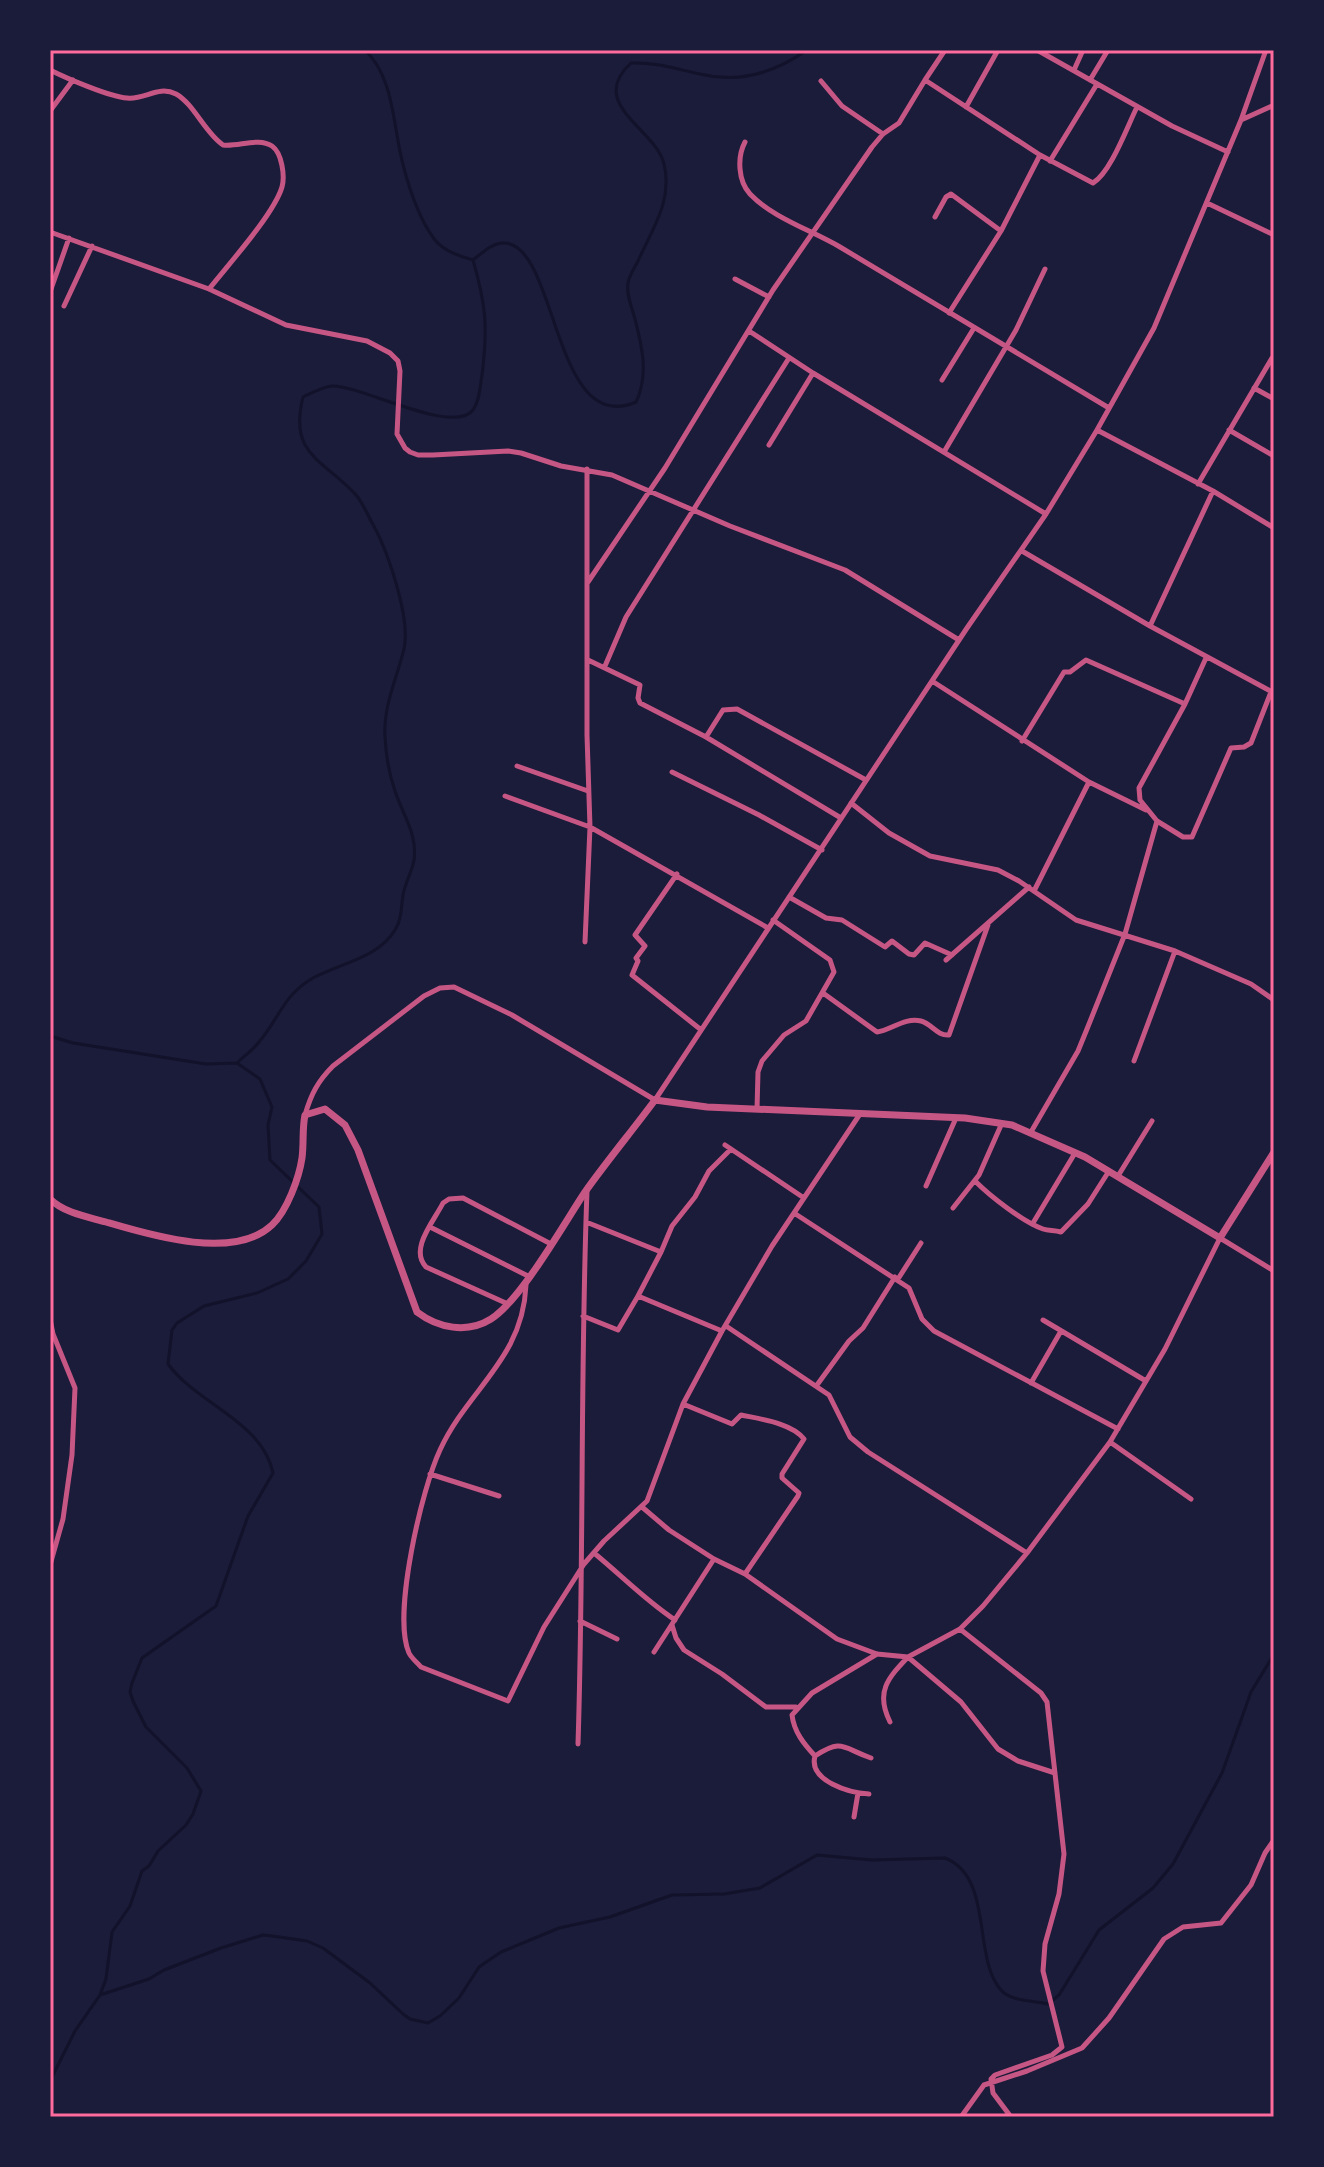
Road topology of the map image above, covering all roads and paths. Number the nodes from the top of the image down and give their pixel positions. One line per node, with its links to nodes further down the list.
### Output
1 (945, 50): 10 (street)
2 (998, 50): 15 (street)
3 (1037, 50): 8 (street)
4 (1083, 50): 8 (street)
5 (1108, 50): 11 (street)
6 (1266, 50): 18 (street)
7 (50, 70): 9 (street)
8 (1074, 70): 11 (street)
9 (73, 80): 17 (street); 34 (street)
10 (925, 80): 15 (street); 19 (street)
11 (1090, 80): 13 (street)
12 (821, 81): 19 (street)
13 (1097, 84): 16 (street); 23 (street)
14 (1274, 105): 18 (street)
15 (966, 107): 22 (street)
16 (1137, 107): 21 (street); 23 (street)
17 (50, 111)
18 (1241, 120): 21 (street)
19 (883, 134): 26 (street)
20 (745, 142): 26 (street)
21 (1228, 152): 24 (street)
22 (1040, 155): 23 (street); 27 (street)
23 (1050, 161)
24 (1207, 203): 29 (street); 48 (street)
25 (935, 217): 27 (street)
26 (813, 231): 36 (street); 38 (street)
27 (1001, 231): 38 (street)
28 (50, 232): 30 (street)
29 (1274, 235)
30 (69, 238): 31 (street); 35 (street)
31 (92, 246): 34 (street); 37 (street)
32 (1045, 269): 41 (street)
33 (735, 279): 36 (street)
34 (209, 289): 54 (street)
35 (50, 292)
36 (769, 297): 40 (street)
37 (64, 306)
38 (949, 313): 39 (street)
39 (974, 328): 41 (street); 45 (street)
40 (749, 331): 42 (street); 56 (street)
41 (1007, 346): 48 (street); 52 (street)
42 (789, 358): 44 (street); 58 (street)
43 (1274, 359): 46 (street)
44 (813, 373): 51 (street); 52 (street)
45 (942, 380)
46 (1254, 388): 47 (street); 50 (street)
47 (1274, 399)
48 (1109, 408): 49 (street)
49 (1097, 430): 55 (street); 59 (street)
50 (1229, 430): 53 (street); 55 (street)
51 (769, 445)
52 (944, 452): 59 (street)
53 (1274, 456)
54 (587, 469): 56 (street); 62 (street)
55 (1198, 484): 57 (street)
56 (650, 491): 58 (street); 62 (street)
57 (1213, 491): 60 (street); 63 (street)
58 (693, 510): 64 (street); 67 (street)
59 (1046, 514): 61 (street)
60 (1274, 528)
61 (1022, 551): 63 (street); 64 (street)
62 (588, 582): 66 (street)
63 (1150, 626): 65 (street)
64 (959, 640): 68 (street)
65 (1206, 658): 69 (street); 70 (street)
66 (588, 660): 67 (street); 77 (street)
67 (605, 666): 71 (street)
68 (932, 681): 72 (street); 75 (street)
69 (1272, 692): 82 (street)
70 (1185, 704): 72 (street); 80 (street)
71 (706, 737): 75 (street); 81 (street)
72 (1022, 741): 76 (street)
73 (517, 766): 77 (street)
74 (672, 772): 84 (street)
75 (866, 780): 79 (street)
76 (1089, 782): 80 (street); 86 (street)
77 (589, 791): 83 (street)
78 (505, 796): 83 (street)
79 (851, 803): 81 (street); 86 (street)
80 (1147, 810): 82 (street)
81 (841, 818): 84 (street)
82 (1157, 821): 91 (street)
83 (590, 827): 85 (street); 92 (street)
84 (822, 850): 87 (street)
85 (677, 874): 90 (street); 98 (street)
86 (1031, 889): 89 (street); 91 (street)
87 (789, 897): 88 (street); 94 (street)
88 (773, 920): 90 (street); 96 (street)
89 (988, 925): 94 (street); 96 (street)
90 (768, 928): 98 (street)
91 (1125, 934): 93 (street); 107 (street)
92 (585, 942)
93 (1175, 951): 97 (street); 99 (street)
94 (952, 955): 95 (street)
95 (946, 960)
96 (823, 993): 101 (street)
97 (1274, 1000)
98 (700, 1029): 100 (street)
99 (1134, 1061)
100 (655, 1100): 101 (street); 103 (street); 114 (street)
101 (757, 1109): 102 (street)
102 (860, 1114): 104 (street); 115 (street)
103 (305, 1115): 116 (street); 130 (street)
104 (956, 1117): 106 (street); 113 (street)
105 (1152, 1121): 111 (street)
106 (1002, 1123): 107 (street); 112 (street)
107 (1031, 1132): 109 (street)
108 (1274, 1152): 122 (street)
109 (1075, 1153): 110 (street); 120 (street)
110 (1109, 1171): 111 (street); 120 (street)
111 (1118, 1176): 122 (street)
112 (975, 1181): 117 (street); 120 (street)
113 (926, 1186)
114 (587, 1190): 119 (street); 124 (street)
115 (804, 1198): 118 (street); 125 (street)
116 (50, 1199)
117 (953, 1208)
118 (794, 1213): 128 (street); 134 (street)
119 (586, 1222): 125 (street); 131 (street)
120 (1033, 1223)
121 (430, 1227): 124 (street); 127 (street); 130 (street)
122 (1220, 1238): 126 (street); 136 (street)
123 (921, 1243): 128 (street)
124 (551, 1244): 127 (street)
125 (661, 1252): 129 (street)
126 (1274, 1271)
127 (527, 1278): 130 (street); 142 (street)
128 (896, 1278): 137 (street); 138 (street)
129 (638, 1296): 131 (street); 134 (street)
130 (508, 1305)
131 (583, 1316): 149 (street)
132 (50, 1319): 150 (street)
133 (1043, 1320): 135 (street)
134 (724, 1328): 138 (street); 139 (street)
135 (1061, 1331): 136 (street); 137 (street)
136 (1146, 1381): 140 (street)
137 (1031, 1383): 140 (street)
138 (817, 1385): 147 (street)
139 (683, 1404): 145 (street); 151 (street)
140 (1118, 1429): 141 (street)
141 (1110, 1442): 144 (street); 147 (street)
142 (430, 1474): 143 (street); 149 (street)
143 (499, 1496)
144 (1191, 1499)
145 (642, 1507): 146 (street); 148 (street)
146 (594, 1553): 149 (street); 153 (street)
147 (1027, 1553): 154 (street)
148 (714, 1559): 151 (street); 153 (street)
149 (584, 1564): 152 (street)
150 (50, 1565)
151 (745, 1574): 157 (street)
152 (580, 1621): 155 (street); 161 (street)
153 (673, 1622): 156 (street); 159 (street)
154 (960, 1629): 158 (street); 164 (street)
155 (617, 1639)
156 (654, 1652)
157 (877, 1654): 158 (street); 159 (street)
158 (908, 1657): 160 (street); 164 (street)
159 (797, 1707): 162 (street)
160 (890, 1722)
161 (578, 1744)
162 (815, 1756): 163 (street); 165 (street)
163 (871, 1758)
164 (1055, 1773): 169 (street)
165 (858, 1793): 166 (street); 167 (street)
166 (869, 1794)
167 (854, 1817)
168 (1274, 1840): 169 (street)
169 (990, 2082): 170 (street); 171 (street)
170 (961, 2117)
171 (1011, 2117)

